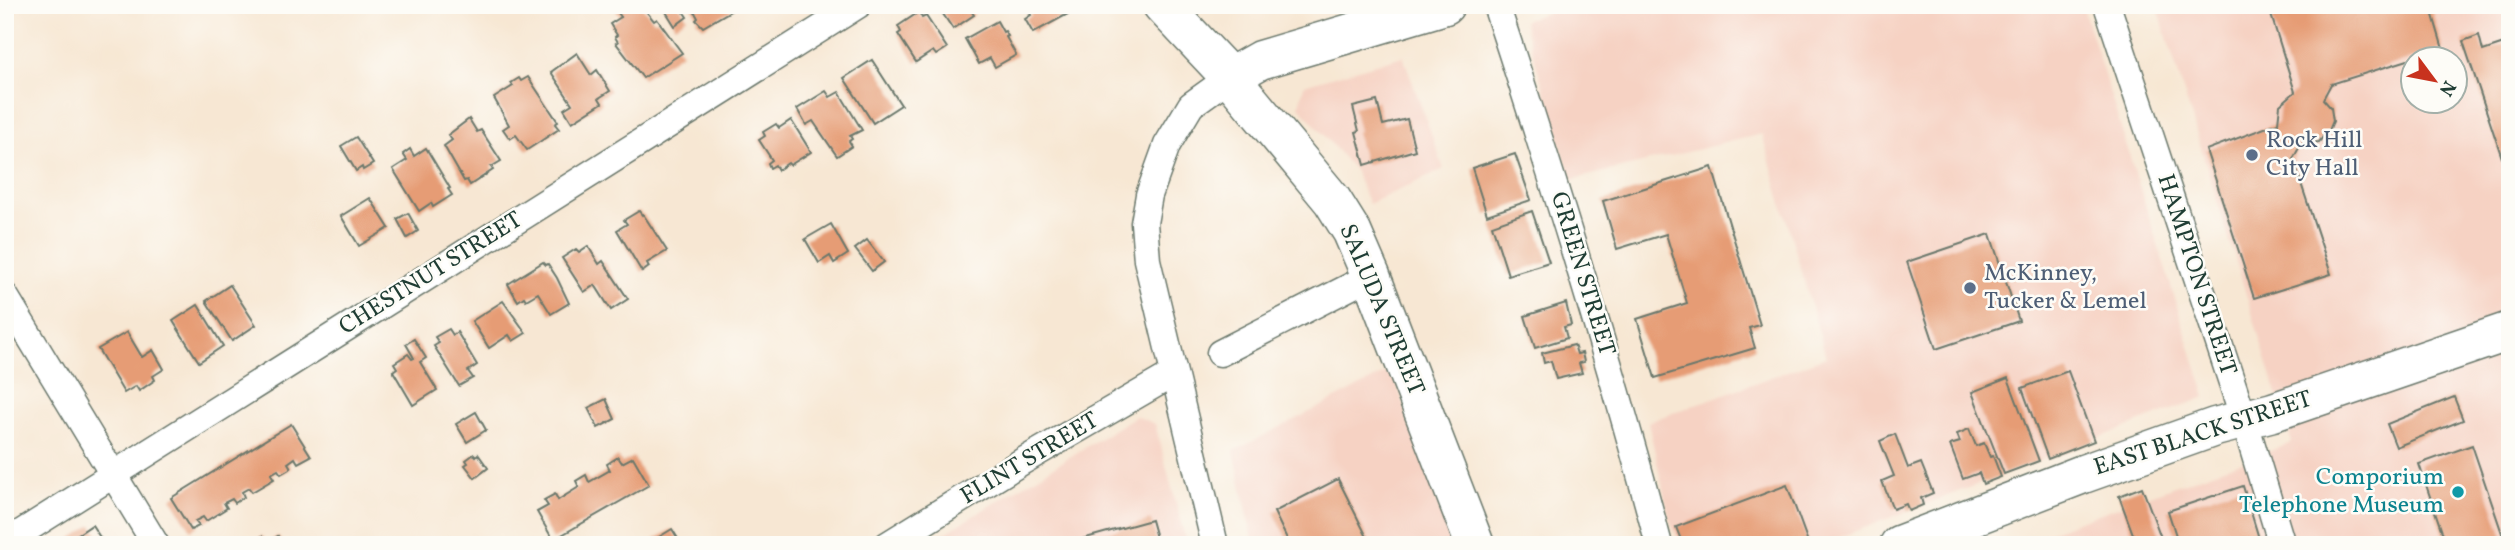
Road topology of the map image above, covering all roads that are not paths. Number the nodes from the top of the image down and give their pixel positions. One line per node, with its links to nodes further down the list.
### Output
1 (858, 5): 13 (street, CHESTNUT STREET)
2 (1162, 5): 6 (main road, SALUDA STREET)
3 (1445, 5): 6 (main road)
4 (1496, 5): 19 (street, GREEN STREET)
5 (2107, 5): 12 (street, HAMPTON STREET)
6 (1230, 77): 7 (main road, SALUDA STREET); 11 (street)
7 (1371, 276): 10 (street); 18 (main road, SALUDA STREET)
8 (5, 296): 13 (street)
9 (2510, 331): 12 (main road, EAST BLACK STREET)
10 (1220, 353)
11 (1173, 374): 16 (street, FLINT STREET); 17 (street)
12 (2244, 419): 20 (main road, EAST BLACK STREET); 21 (street, HAMPTON STREET)
13 (113, 475): 14 (street, CHESTNUT STREET); 15 (street)
14 (5, 543)
15 (156, 545)
16 (887, 545)
17 (1215, 545)
18 (1475, 545)
19 (1660, 545)
20 (1899, 545)
21 (2282, 545)

